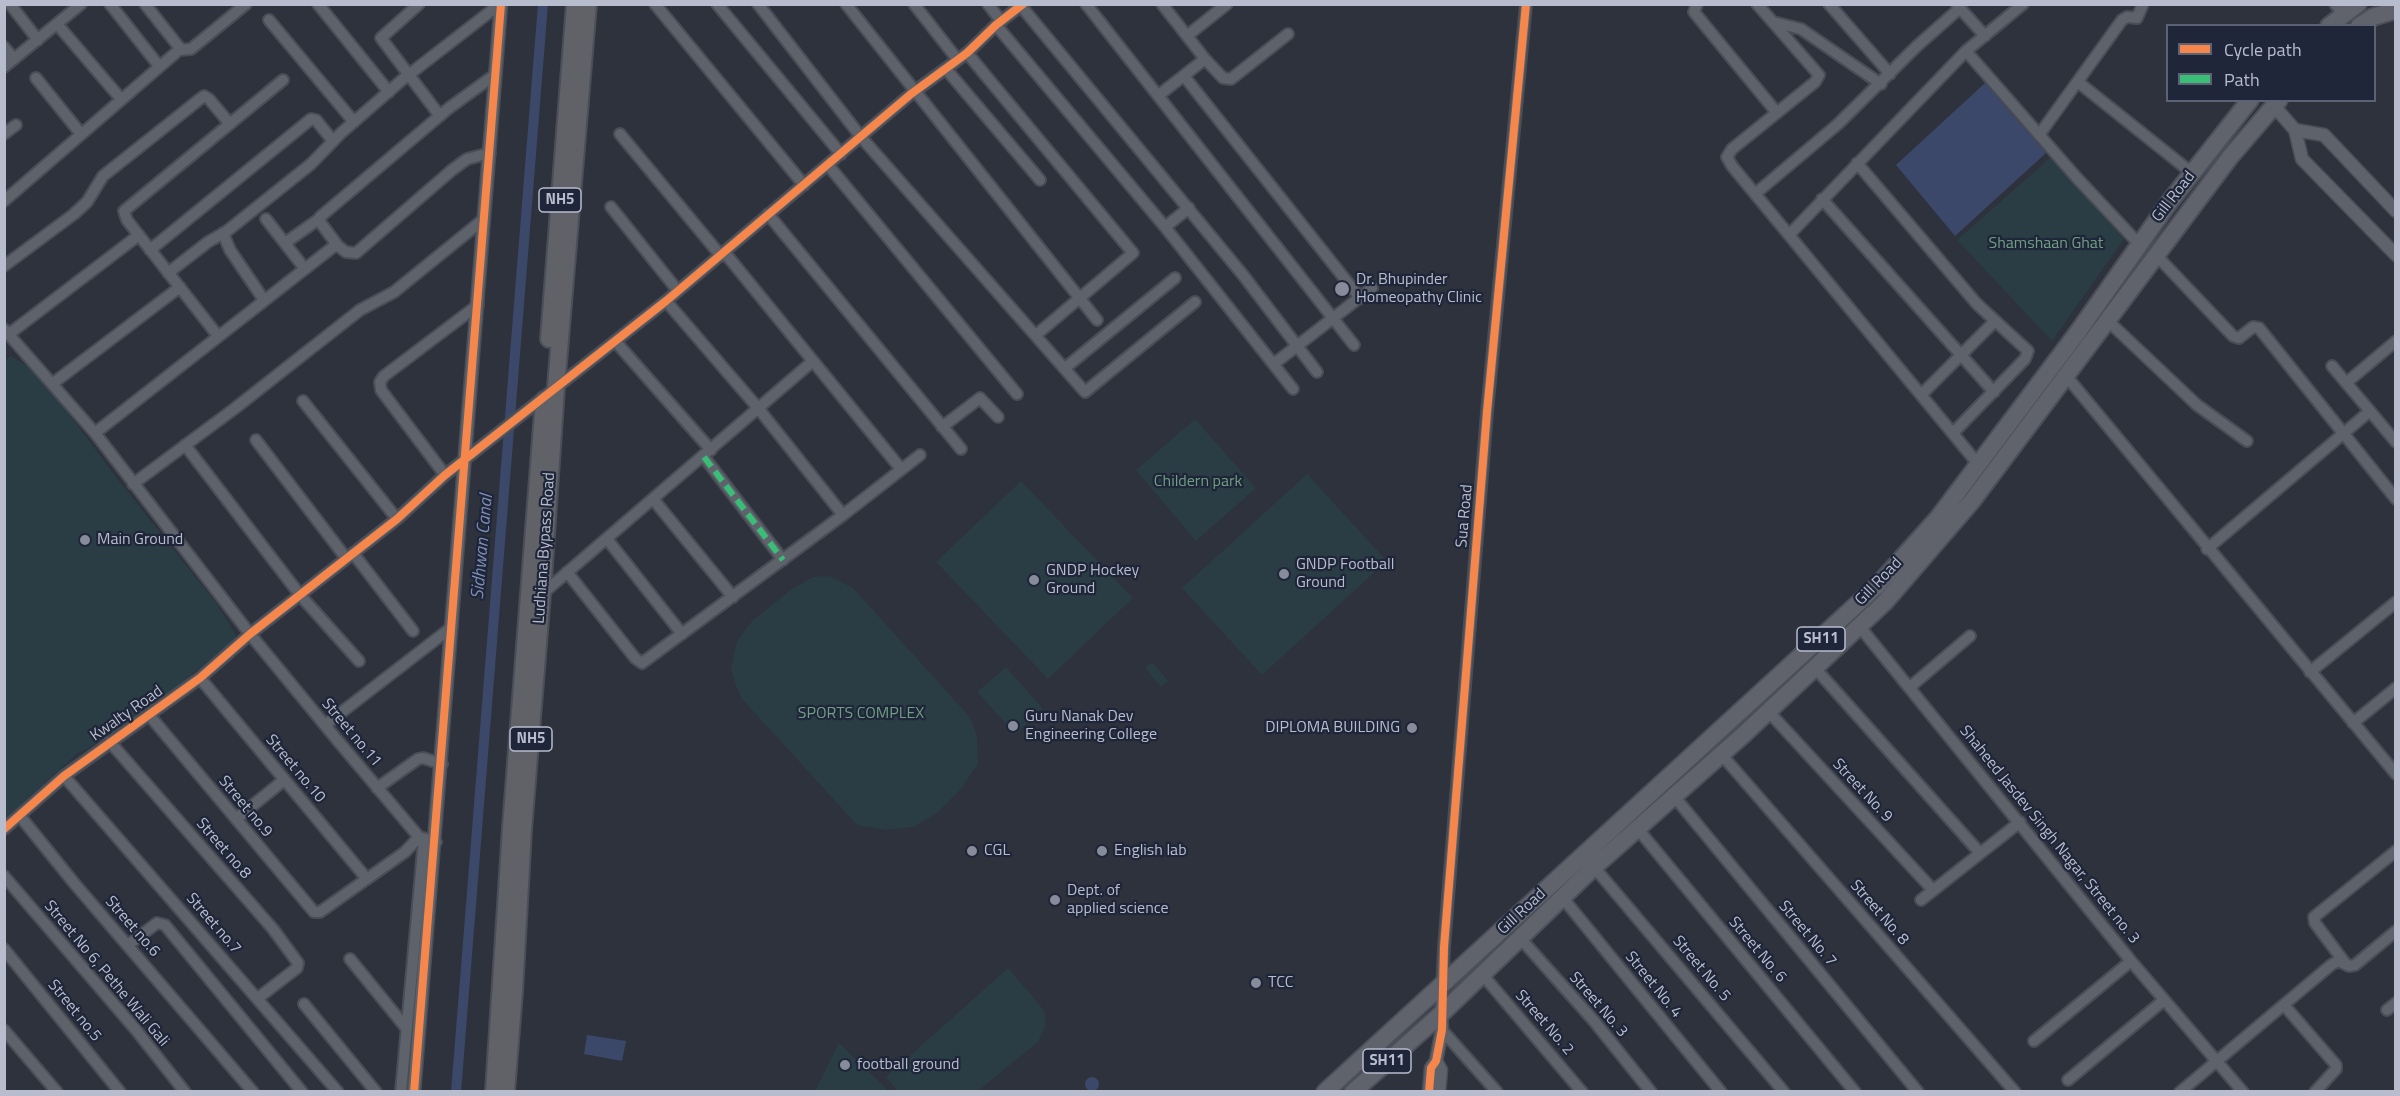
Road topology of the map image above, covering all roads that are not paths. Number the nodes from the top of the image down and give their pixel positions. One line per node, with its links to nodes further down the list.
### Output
1 (10, 4): 40 (street)
2 (110, 4): 47 (street)
3 (161, 4): 28 (street)
4 (246, 4): 42 (street)
5 (318, 4): 58 (street)
6 (419, 4): 52 (street)
7 (501, 4): 50 (street); 52 (street)
8 (575, 4): 141 (highway, Ludhiana Bypass Road / NH5)
9 (588, 4): 141 (highway, Ludhiana Bypass Road / NH5)
10 (655, 4): 82 (street)
11 (717, 4): 77 (street)
12 (758, 4): 74 (street)
13 (846, 4): 59 (street)
14 (914, 4): 44 (street)
15 (988, 4): 33 (street)
16 (1086, 4): 60 (street)
17 (1162, 4): 38 (street)
18 (1227, 4): 38 (street)
19 (1526, 4): 221 (street, Sua Road)
20 (1697, 4): 64 (street)
21 (1757, 4): 32 (street)
22 (1829, 4): 51 (street)
23 (2023, 4): 39 (street)
24 (2143, 4): 56 (street)
25 (1022, 5): 33 (street, Kwalty Road); 87 (street)
26 (78, 6): 34 (street)
27 (1958, 6): 39 (street); 51 (street)
28 (148, 8): 42 (street)
29 (2346, 8): 35 (main road)
30 (2396, 10): 36 (main road)
31 (269, 20): 66 (street)
32 (1773, 22): 57 (street); 64 (street)
33 (999, 23): 44 (street, Kwalty Road); 93 (street)
34 (57, 24): 40 (street); 61 (street)
35 (2331, 24)
36 (2363, 24)
37 (1288, 34): 46 (street)
38 (1188, 35): 46 (street)
39 (1985, 36): 43 (street)
40 (38, 40): 45 (street)
41 (4, 47): 45 (street)
42 (179, 50): 47 (street)
43 (1966, 51): 73 (street); 78 (street)
44 (962, 56): 49 (street, Kwalty Road); 111 (street)
45 (14, 59): 48 (street)
46 (1205, 59): 53 (street)
47 (159, 66): 61 (street)
48 (4, 67)
49 (946, 69): 59 (street, Kwalty Road); 81 (street)
50 (496, 74): 65 (street); 76 (street)
51 (1890, 74): 57 (street)
52 (409, 75): 58 (street); 65 (street)
53 (1184, 76): 60 (street); 112 (street)
54 (36, 78): 71 (street)
55 (283, 80): 67 (street)
56 (2078, 82): 73 (street); 80 (street)
57 (1881, 84): 83 (street)
58 (389, 92): 66 (street)
59 (914, 92): 74 (street, Kwalty Road); 111 (street)
60 (1159, 95): 117 (street)
61 (121, 99): 71 (street)
62 (2248, 102): 80 (main road, Gill Road / SH11)
63 (2276, 103): 69 (street); 102 (main road, Gill Road / SH11)
64 (1777, 113): 83 (street)
65 (440, 116): 91 (street)
66 (354, 122): 75 (street)
67 (230, 124): 95 (street); 104 (street)
68 (16, 125): 70 (street)
69 (2295, 130): 88 (street); 103 (street)
70 (4, 134)
71 (81, 134): 85 (street)
72 (620, 134): 101 (street)
73 (2039, 135): 98 (street)
74 (861, 137): 77 (street, Kwalty Road); 122 (street)
75 (333, 141): 94 (street); 100 (street)
76 (490, 153): 92 (street); 99 (street)
77 (841, 154): 79 (street, Kwalty Road)
78 (1857, 163): 84 (street); 120 (street)
79 (828, 165): 82 (street, Kwalty Road); 139 (street)
80 (2192, 173): 98 (main road, Gill Road / SH11)
81 (1040, 180)
82 (804, 185): 89 (street, Kwalty Road)
83 (1755, 194): 96 (street)
84 (1822, 199): 96 (street); 128 (street)
85 (4, 201)
86 (611, 207): 110 (street)
87 (1189, 208): 93 (street); 127 (street)
88 (2396, 211)
89 (768, 214): 101 (street, Kwalty Road); 146 (street)
90 (266, 219): 97 (street)
91 (319, 219): 97 (street); 99 (street)
92 (484, 219): 116 (street); 153 (street)
93 (1165, 226): 130 (street)
94 (223, 233): 106 (street); 113 (street)
95 (139, 235): 100 (street); 121 (street)
96 (1789, 235): 140 (street)
97 (285, 243): 105 (street)
98 (2139, 244): 158 (main road, Gill Road / SH11)
99 (338, 246): 105 (street)
100 (150, 250): 106 (street)
101 (723, 254): 110 (street, Kwalty Road); 129 (street)
102 (2156, 255): 119 (main road, Gill Road / SH11); 149 (street)
103 (2396, 255)
104 (4, 266)
105 (305, 268): 113 (street)
106 (168, 273): 108 (street)
107 (1174, 278): 132 (street)
108 (180, 287): 123 (street); 136 (street)
109 (1372, 288): 112 (street)
110 (678, 291): 114 (street, Kwalty Road)
111 (1080, 298): 118 (street); 122 (street)
112 (1360, 298): 117 (street)
113 (264, 300): 123 (street)
114 (666, 301): 124 (street, Kwalty Road); 143 (street)
115 (1195, 302): 132 (street)
116 (478, 305): 157 (street); 160 (street)
117 (1333, 318): 126 (street); 127 (street)
118 (1097, 320)
119 (2107, 320): 134 (main road, Gill Road / SH11); 152 (street)
120 (1995, 321): 128 (street); 138 (street)
121 (7, 331): 136 (street, Street no.11)
122 (1036, 335): 132 (street)
123 (218, 336): 147 (street)
124 (615, 341): 141 (street, Kwalty Road); 155 (street)
125 (2396, 341): 135 (street)
126 (1354, 345)
127 (1298, 346): 130 (street); 133 (street)
128 (1959, 355): 138 (street); 140 (street)
129 (813, 361): 143 (street); 159 (street)
130 (1275, 363): 137 (street)
131 (2332, 366): 135 (street)
132 (1065, 368)
133 (1317, 372)
134 (2067, 376): 167 (street); 176 (main road, Gill Road / SH11)
135 (2346, 383): 144 (street)
136 (52, 384): 147 (street, Street no.11)
137 (1293, 389)
138 (1994, 392): 148 (street)
139 (1017, 394)
140 (1921, 394): 148 (street)
141 (545, 396): 157 (street, Kwalty Road); 171 (highway, Ludhiana Bypass Road / NH5); 242 (highway, Ludhiana Bypass Road / NH5)
142 (303, 401): 165 (street)
143 (758, 408): 155 (street); 164 (street)
144 (2370, 411): 149 (street); 150 (street)
145 (998, 417): 146 (street)
146 (942, 427): 154 (street)
147 (95, 433): 161 (street, Street no.11)
148 (1953, 433): 158 (street)
149 (2342, 433): 162 (street); 167 (street)
150 (2394, 437)
151 (256, 440): 168 (street)
152 (2247, 441)
153 (185, 446): 161 (street); 172 (street)
154 (961, 449)
155 (707, 454): 163 (street); 169 (street)
156 (920, 455): 159 (street)
157 (469, 456): 160 (street, Kwalty Road); 175 (street)
158 (1978, 464): 221 (main road, Gill Road / SH11)
159 (901, 469): 164 (street)
160 (445, 475): 165 (street, Kwalty Road)
161 (133, 484): 178 (street, Street no.11)
162 (2396, 498)
163 (653, 499): 166 (street); 173 (street)
164 (843, 515): 169 (street)
165 (397, 519): 168 (street, Kwalty Road)
166 (606, 539): 170 (street); 179 (street)
167 (2207, 549): 183 (street)
168 (350, 556): 172 (street, Kwalty Road); 177 (street)
169 (783, 560): 173 (street)
170 (567, 572): 171 (street); 179 (street)
171 (542, 594): 243 (highway, Ludhiana Bypass Road / NH5)
172 (300, 595): 178 (street, Kwalty Road); 181 (street)
173 (733, 597): 179 (street)
174 (2396, 602): 183 (street)
175 (452, 627): 190 (street); 193 (street)
176 (1860, 627): 182 (main road, Gill Road / SH11); 185 (street, Shaheed Jasdev Singh Nagar, Street no. 3)
177 (413, 631)
178 (250, 634): 184 (street, Kwalty Road); 190 (street, Street no.11)
179 (682, 634)
180 (1970, 636): 185 (street)
181 (359, 661)
182 (1815, 668): 187 (main road, Gill Road / SH11); 206 (street)
183 (2310, 672): 189 (street)
184 (200, 678): 188 (street, Kwalty Road); 196 (street, Street no.10)
185 (1910, 687): 201 (street, Shaheed Jasdev Singh Nagar, Street no. 3)
186 (2396, 687): 189 (street)
187 (1768, 711): 192 (main road, Gill Road / SH11); 210 (street, Street No. 9)
188 (150, 716): 191 (street, Kwalty Road); 200 (street, Street no.9)
189 (2353, 723): 194 (street)
190 (325, 725): 197 (street, Street no.11)
191 (110, 742): 195 (street, Kwalty Road); 222 (street, Street no.8)
192 (1721, 754): 198 (main road, Gill Road / SH11); 255 (street, Street No. 8)
193 (442, 764): 197 (street); 204 (street)
194 (2396, 774)
195 (64, 777): 199 (street, Kwalty Road); 222 (street, Street no.7)
196 (284, 780): 200 (street); 209 (street, Street no.10)
197 (377, 788): 204 (street, Street no.11)
198 (1673, 795): 202 (main road, Gill Road / SH11); 254 (street, Street No. 7)
199 (20, 816): 203 (street, Kwalty Road); 215 (street, Street no.6)
200 (236, 819): 209 (street, Street no.9)
201 (2020, 822): 206 (street); 218 (street, Shaheed Jasdev Singh Nagar, Street no. 3)
202 (1637, 828): 207 (main road, Gill Road / SH11); 253 (street, Street No. 6)
203 (4, 829)
204 (426, 839): 209 (street); 227 (street); 241 (street)
205 (2396, 851): 219 (street)
206 (1980, 853): 210 (street)
207 (1594, 867): 211 (main road, Gill Road / SH11); 252 (street, Street No. 5)
208 (4, 876): 236 (street, Street No 6, Pethe Wali Gali)
209 (366, 879)
210 (1933, 890): 212 (street)
211 (1562, 897): 214 (main road, Gill Road / SH11); 251 (street, Street No. 4)
212 (1921, 900)
213 (2396, 931): 219 (street)
214 (1521, 939): 220 (main road, Gill Road / SH11); 250 (street, Street No. 3)
215 (128, 945): 233 (street, Street no.6); 237 (street)
216 (4, 949): 235 (street, Street no.5)
217 (350, 959): 227 (street)
218 (2131, 961): 223 (street, Shaheed Jasdev Singh Nagar, Street no. 3); 229 (street)
219 (2345, 964): 225 (street)
220 (1482, 974): 226 (main road, Gill Road / SH11); 249 (street, Street No. 2)
221 (1443, 986): 226 (street, Sua Road); 244 (main road, Gill Road / SH11)
222 (258, 998): 238 (street, Street no.7)
223 (2164, 1000): 231 (street, Shaheed Jasdev Singh Nagar, Street no. 3); 232 (street)
224 (304, 1004): 239 (street)
225 (2284, 1005): 231 (street); 258 (street)
226 (1441, 1022): 230 (street); 245 (main road, Gill Road / SH11); 248 (street)
227 (407, 1029): 240 (street)
228 (4, 1030): 234 (street)
229 (2034, 1041)
230 (1436, 1061): 246 (street); 247 (street)
231 (2217, 1061): 256 (street); 257 (street, Shaheed Jasdev Singh Nagar, Street no. 3)
232 (2068, 1080)
233 (246, 1089)
234 (57, 1092)
235 (120, 1092)
236 (184, 1092)
237 (302, 1092)
238 (338, 1092)
239 (376, 1092)
240 (401, 1092)
241 (414, 1092)
242 (494, 1092)
243 (506, 1092)
244 (1325, 1092)
245 (1353, 1092)
246 (1429, 1092)
247 (1439, 1092)
248 (1497, 1092)
249 (1582, 1092)
250 (1651, 1092)
251 (1721, 1092)
252 (1784, 1092)
253 (1855, 1092)
254 (1918, 1092)
255 (2014, 1092)
256 (2180, 1092)
257 (2244, 1092)
258 (2315, 1092)

